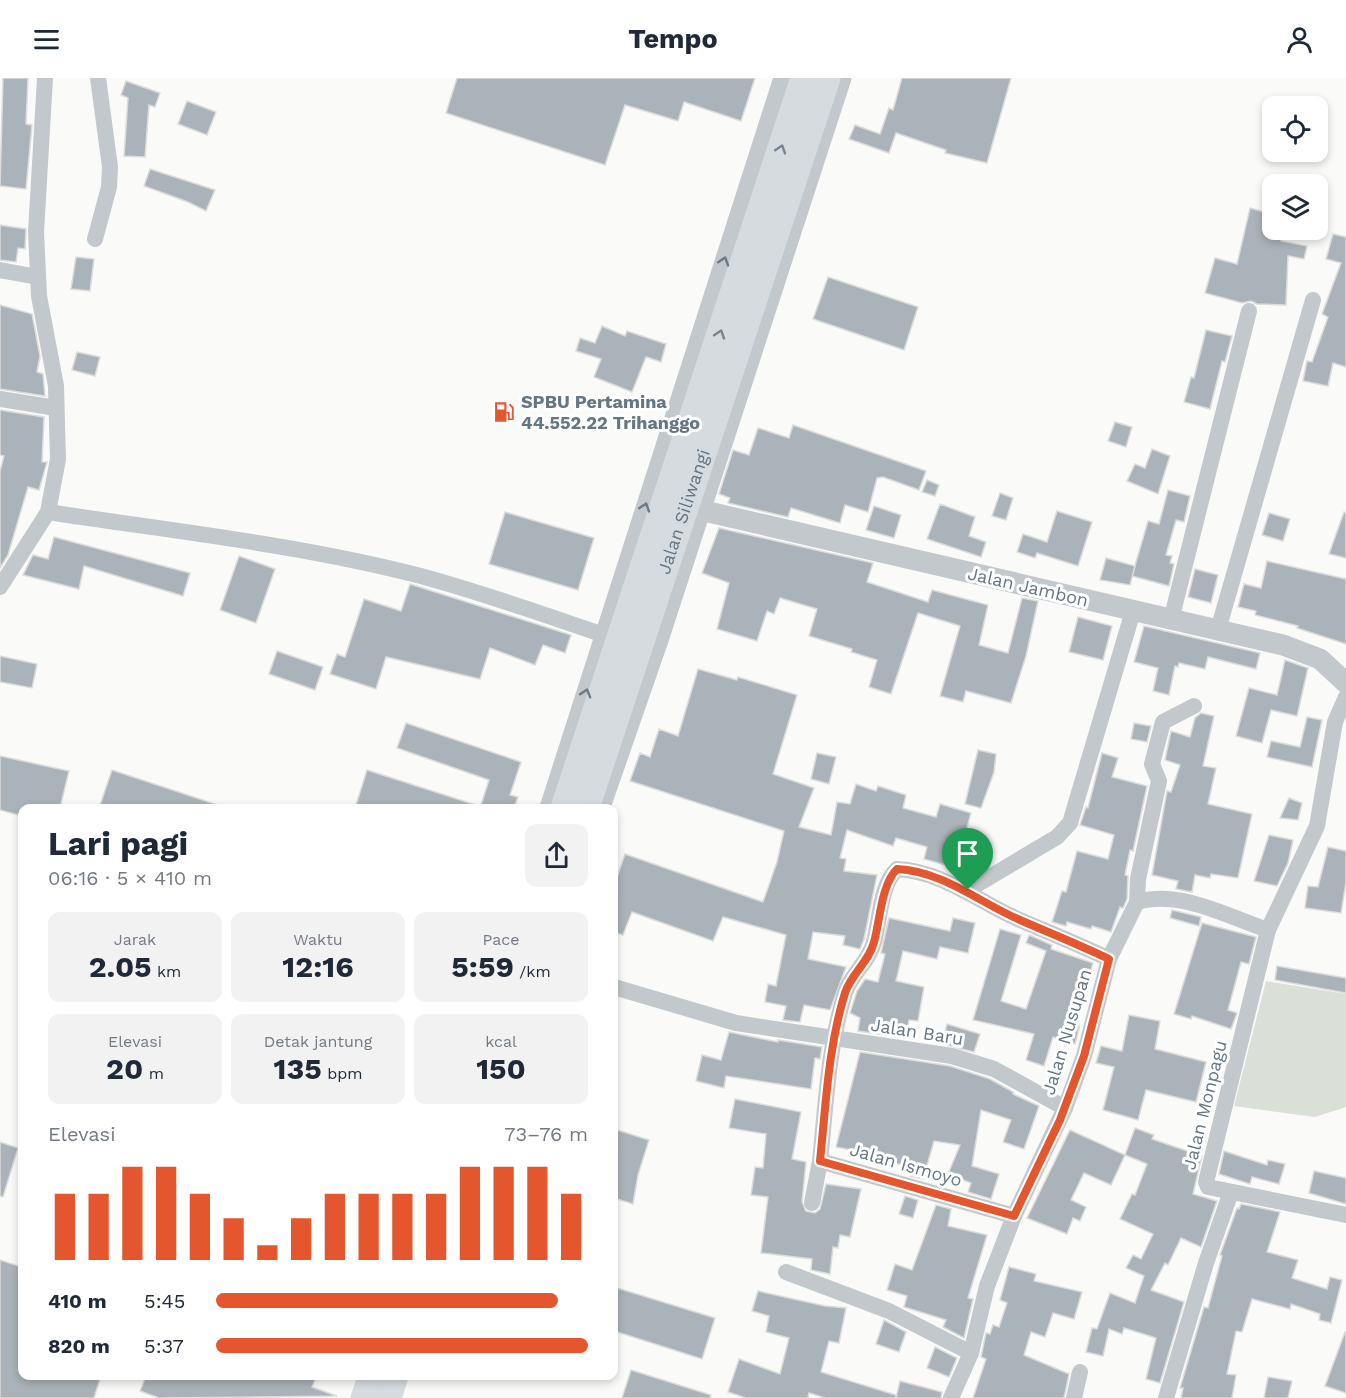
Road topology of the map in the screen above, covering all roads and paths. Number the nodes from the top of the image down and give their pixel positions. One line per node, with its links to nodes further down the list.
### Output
1 (45, 78): 9 (street)
2 (98, 78): 7 (street)
3 (784, 78): 21 (street, one-way to 3)
4 (804, 78): 25 (highway, Jalan Siliwangi, one-way to 4)
5 (827, 78): 28 (highway, Jalan Siliwangi)
6 (841, 78): 14 (street)
7 (95, 239)
8 (0, 270): 9 (street)
9 (38, 277): 13 (street)
10 (1313, 300): 20 (street)
11 (1249, 311): 19 (street)
12 (0, 399): 13 (street)
13 (57, 408): 15 (street)
14 (700, 510): 18 (street, Jalan Jambon); 29 (street)
15 (48, 512): 16 (street); 21 (street)
16 (5, 565): 17 (street)
17 (0, 587)
18 (1133, 611): 19 (street, Jalan Jambon); 30 (street)
19 (1171, 620): 20 (street, Jalan Jambon)
20 (1218, 630): 22 (street, Jalan Jambon)
21 (604, 635): 25 (street, one-way to 21)
22 (1346, 683)
23 (1346, 697): 32 (street)
24 (1194, 705): 31 (street)
25 (568, 775): 26 (street); 27 (highway, Jalan Siliwangi)
26 (551, 804)
27 (564, 804)
28 (587, 804)
29 (601, 804)
30 (968, 890): 33 (street, Jalan Ismoyo); 35 (street, Jalan Ismoyo)
31 (1137, 902): 32 (street); 33 (street, Jalan Nusupan)
32 (1268, 930): 38 (street, Jalan Monpagu)
33 (1109, 959): 36 (street, Jalan Nusupan)
34 (618, 988): 35 (street, Jalan Baru)
35 (833, 1040): 36 (street, Jalan Baru); 37 (street, Jalan Ismoyo)
36 (1065, 1108): 41 (street, Jalan Nusupan)
37 (820, 1161): 39 (street); 41 (street, Jalan Ismoyo)
38 (1231, 1192): 40 (street, Jalan Monpagu); 55 (street)
39 (812, 1203)
40 (1346, 1215)
41 (1014, 1216): 43 (street, Jalan Nusupan)
42 (786, 1272): 43 (street)
43 (971, 1353): 53 (street, Jalan Nusupan)
44 (1080, 1372): 54 (street)
45 (357, 1380): 49 (street)
46 (371, 1380): 50 (highway)
47 (394, 1380): 51 (highway)
48 (407, 1380): 52 (street)
49 (351, 1398)
50 (364, 1398)
51 (388, 1398)
52 (401, 1398)
53 (951, 1398)
54 (1074, 1398)
55 (1166, 1398)

